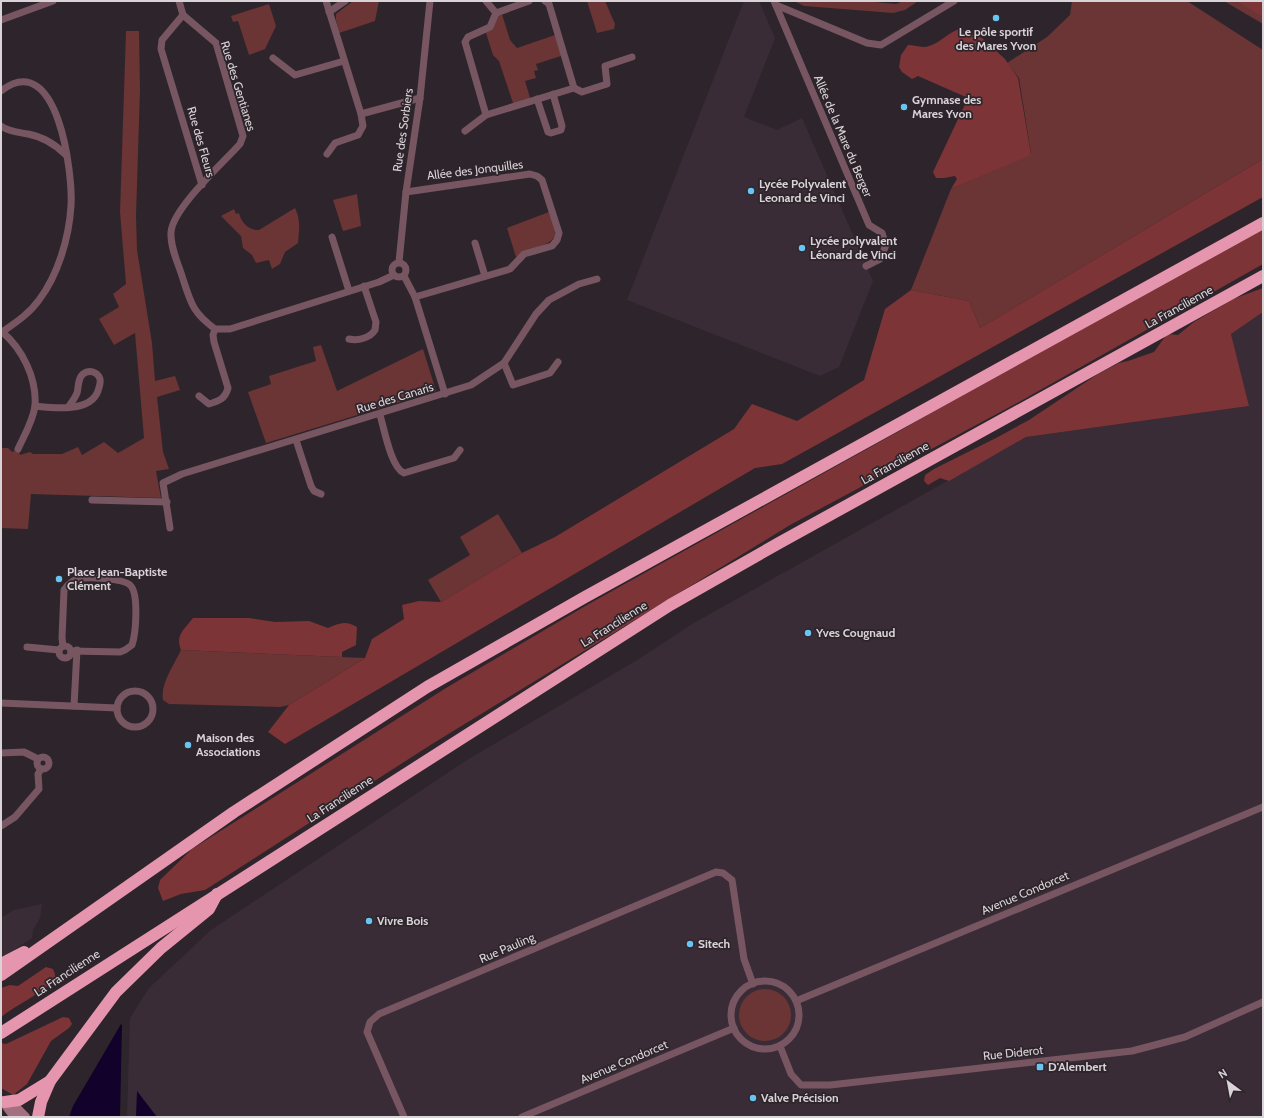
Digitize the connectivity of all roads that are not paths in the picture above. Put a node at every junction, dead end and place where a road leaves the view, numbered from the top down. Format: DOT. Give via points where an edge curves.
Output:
graph roads {
  1 [pos="53,1"];
  2 [pos="179,1"];
  3 [pos="326,1"];
  4 [pos="345,1"];
  5 [pos="430,1"];
  6 [pos="486,1"];
  7 [pos="529,1"];
  8 [pos="545,1"];
  9 [pos="954,1"];
  10 [pos="775,3"];
  11 [pos="329,12"];
  12 [pos="496,12"];
  13 [pos="183,15"];
  14 [pos="1,20"];
  15 [pos="632,57"];
  16 [pos="273,58"];
  17 [pos="344,61"];
  18 [pos="574,88"];
  19 [pos="1,91"];
  20 [pos="553,94"];
  21 [pos="420,98"];
  22 [pos="537,99"];
  23 [pos="361,114"];
  24 [pos="486,114"];
  25 [pos="1,126"];
  26 [pos="465,131"];
  27 [pos="327,154"];
  28 [pos="66,155"];
  29 [pos="202,185"];
  30 [pos="406,192"];
  31 [pos="1263,223"];
  32 [pos="332,237"];
  33 [pos="475,243"];
  34 [pos="399,262"];
  35 [pos="866,266"];
  36 [pos="394,275"];
  37 [pos="404,276"];
  38 [pos="485,276"];
  39 [pos="1263,276"];
  40 [pos="597,279"];
  41 [pos="364,286"];
  42 [pos="349,291"];
  43 [pos="415,297"];
  44 [pos="216,329"];
  45 [pos="2,332"];
  46 [pos="349,339"];
  47 [pos="504,362"];
  48 [pos="558,362"];
  49 [pos="445,394"];
  50 [pos="199,396"];
  51 [pos="35,406"];
  52 [pos="69,406"];
  53 [pos="380,414"];
  54 [pos="296,440"];
  55 [pos="18,450"];
  56 [pos="460,450"];
  57 [pos="321,494"];
  58 [pos="92,500"];
  59 [pos="167,502"];
  60 [pos="170,528"];
  61 [pos="27,647"];
  62 [pos="61,648"];
  63 [pos="74,651"];
  64 [pos="1,703"];
  65 [pos="74,706"];
  66 [pos="117,708"];
  67 [pos="1,753"];
  68 [pos="38,760"];
  69 [pos="41,770"];
  70 [pos="1263,807"];
  71 [pos="1,826"];
  72 [pos="218,893"];
  73 [pos="39,949"];
  74 [pos="1,964"];
  75 [pos="1,975"];
  76 [pos="753,984"];
  77 [pos="796,1001"];
  78 [pos="1263,1002"];
  79 [pos="734,1028"];
  80 [pos="1,1032"];
  81 [pos="780,1046"];
  82 [pos="50,1082"];
  83 [pos="3,1101"];
  84 [pos="15,1117"];
  85 [pos="25,1117"];
  86 [pos="38,1117"];
  87 [pos="404,1117"];
  88 [pos="522,1117"];
  1 -- 14 [label="street"];
  2 -- 13 [label="street"];
  3 -- 11 [label="street"];
  4 -- 11 [label="street"];
  5 -- 21 [label="street, Rue des Sorbiers"];
  6 -- 12 [label="street"];
  7 -- 12 [label="street"];
  8 -- 18 [label="street" via="549,4"];
  9 -- 10 [label="street" via="881,45 867,43"];
  10 -- 35 [label="street, Allée de la Mare du Berger" via="869,225 882,233 886,245 880,260"];
  11 -- 17 [label="street"];
  12 -- 24 [label="street" via="490,28 468,37 465,42"];
  13 -- 29 [label="street, Rue des Fleurs" via="162,40 161,49"];
  13 -- 29 [label="street, Rue des Gentianes" via="216,43 243,136 240,144"];
  15 -- 18 [label="street" via="605,66 607,84 582,92"];
  16 -- 17 [label="street" via="295,75"];
  17 -- 23 [label="street"];
  18 -- 20 [label="street"];
  19 -- 28 [label="street" via="16,83 27,82 36,86 53,105"];
  20 -- 22 [label="street"];
  20 -- 22 [label="street" via="561,130 548,132"];
  21 -- 23 [label="street"];
  21 -- 30 [label="street, Rue des Sorbiers"];
  22 -- 24 [label="street"];
  23 -- 27 [label="street" via="362,131 353,138 335,143"];
  24 -- 26 [label="street"];
  25 -- 28 [label="street" via="7,130 42,138"];
  28 -- 45 [label="street" via="71,184 71,207 68,230 56,270 31,310"];
  29 -- 44 [label="street, Rue des Fleurs" via="174,220 171,240 191,305 200,317"];
  30 -- 34 [label="street, Rue des Sorbiers"];
  30 -- 38 [label="street, Allée des Jonquilles" via="530,174 542,180 559,232 557,240 552,246 524,254 510,269"];
  31 -- 73 [label="highway" via="599,589 427,687 234,812"];
  32 -- 42 [label="street"];
  33 -- 38 [label="street"];
  34 -- 36 [label="street, Rue des Sorbiers" via="392,268"];
  34 -- 37 [label="street, Rue des Sorbiers" via="406,267"];
  36 -- 37 [label="street"];
  36 -- 41 [label="street"];
  37 -- 43 [label="street, Rue des Sorbiers"];
  38 -- 43 [label="street, Allée des Jonquilles"];
  39 -- 72 [label="highway, La Francilienne" via="670,605"];
  40 -- 47 [label="street, Rue des Canaris" via="568,289 542,307"];
  41 -- 42 [label="street"];
  41 -- 46 [label="street" via="376,322 375,330 369,336 355,341"];
  42 -- 44 [label="street" via="230,329"];
  43 -- 49 [label="street, Rue des Sorbiers"];
  44 -- 50 [label="street" via="213,335 214,342 228,388 227,394 220,401 209,404"];
  45 -- 51 [label="street" via="24,359 34,391"];
  47 -- 48 [label="street" via="513,385 550,374"];
  47 -- 49 [label="street, Rue des Canaris" via="471,386"];
  49 -- 53 [label="street, Rue des Canaris"];
  51 -- 52 [label="street"];
  51 -- 55 [label="street"];
  52 -- 52 [label="street" via="81,406 93,400 99,387 98,375 92,371 80,376 77,394"];
  53 -- 54 [label="street, Rue des Canaris"];
  53 -- 56 [label="street" via="395,464 404,473 454,458"];
  54 -- 57 [label="street" via="311,486 314,491"];
  54 -- 59 [label="street, Rue des Canaris" via="163,482"];
  58 -- 59 [label="street"];
  59 -- 60 [label="street"];
  61 -- 62 [label="street"];
  62 -- 63 [label="street" via="68,647"];
  62 -- 63 [label="street" via="60,656 66,658"];
  62 -- 63 [label="street" via="64,590 75,580 91,578 125,581 133,588 136,599 133,641 128,648 120,652"];
  63 -- 65 [label="street"];
  64 -- 65 [label="street"];
  65 -- 66 [label="street"];
  66 -- 66 [label="street" via="120,720 133,728 143,726 153,712 149,698 135,691 123,696"];
  67 -- 68 [label="street" via="24,752"];
  68 -- 69 [label="street" via="37,764"];
  68 -- 69 [label="street" via="42,757 49,760 48,768"];
  69 -- 71 [label="street" via="38,774 40,789 15,817"];
  70 -- 77 [label="street, Avenue Condorcet"];
  72 -- 80 [label="highway, La Francilienne"];
  72 -- 82 [label="highway" via="209,909 161,948 116,992"];
  73 -- 74 [label="highway" via="22,952"];
  73 -- 75 [label="highway"];
  76 -- 77 [label="street" via="773,982 786,989"];
  76 -- 79 [label="street" via="736,997 731,1018"];
  76 -- 87 [label="street, Rue Pauling" via="744,959 732,880 723,873 716,872 379,1014 370,1022 367,1032"];
  77 -- 81 [label="street" via="799,1016 795,1031 789,1040"];
  78 -- 81 [label="street, Rue Diderot" via="1185,1037 1132,1051 830,1085 801,1085 791,1074"];
  79 -- 81 [label="street" via="739,1038 758,1049"];
  79 -- 88 [label="street, Avenue Condorcet"];
  82 -- 83 [label="highway" via="20,1100"];
  82 -- 86 [label="highway" via="41,1102"];
  83 -- 84 [label="street"];
  83 -- 85 [label="street" via="15,1107"];
}
